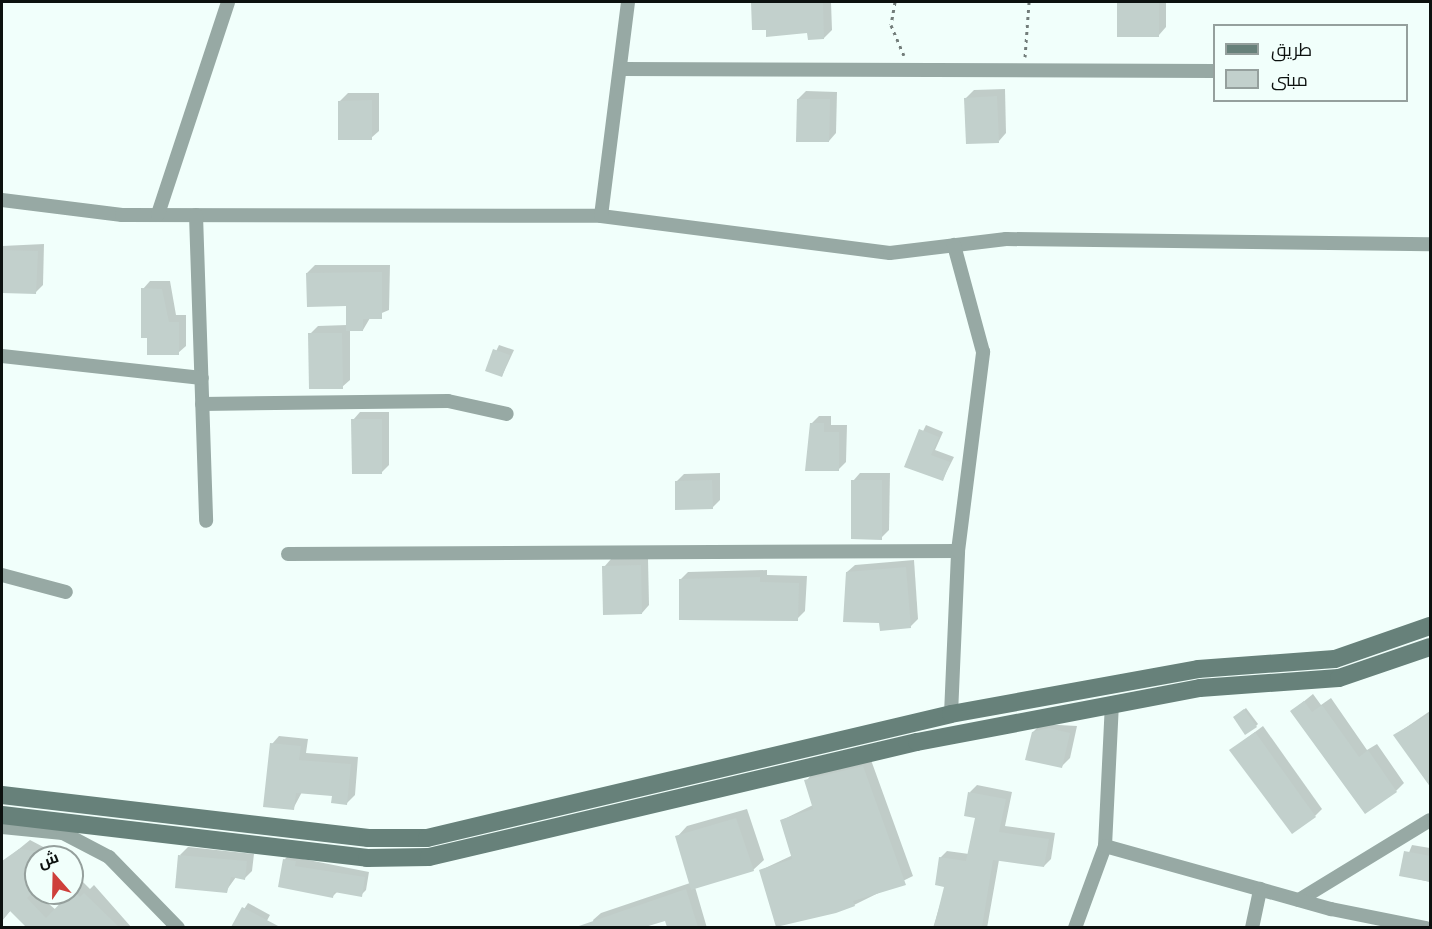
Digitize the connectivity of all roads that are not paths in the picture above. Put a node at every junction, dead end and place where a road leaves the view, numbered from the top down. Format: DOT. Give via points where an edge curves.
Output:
graph roads {
  1 [pos="228,2"];
  2 [pos="628,2"];
  3 [pos="623,69"];
  4 [pos="1213,71"];
  5 [pos="2,200"];
  6 [pos="158,214"];
  7 [pos="196,215"];
  8 [pos="601,216"];
  9 [pos="1431,244"];
  10 [pos="954,245"];
  11 [pos="2,356"];
  12 [pos="202,378"];
  13 [pos="202,404"];
  14 [pos="507,414"];
  15 [pos="206,521"];
  16 [pos="958,551"];
  17 [pos="288,554"];
  18 [pos="2,575"];
  19 [pos="66,592"];
  20 [pos="1431,626"];
  21 [pos="1431,647"];
  22 [pos="1112,705"];
  23 [pos="951,714"];
  24 [pos="2,795"];
  25 [pos="2,815"];
  26 [pos="1431,820"];
  27 [pos="2,827"];
  28 [pos="1105,846"];
  29 [pos="1260,889"];
  30 [pos="1299,900"];
  31 [pos="178,927"];
  32 [pos="1075,927"];
  33 [pos="1252,927"];
  34 [pos="1426,927"];
  1 -- 6 [label="street"];
  2 -- 3 [label="street"];
  3 -- 4 [label="street"];
  3 -- 8 [label="street"];
  5 -- 6 [label="street"];
  6 -- 7 [label="street"];
  7 -- 8 [label="street"];
  7 -- 12 [label="street"];
  8 -- 10 [label="street" via="890,253"];
  9 -- 10 [label="street" via="1006,239"];
  10 -- 16 [label="street" via="983,352"];
  11 -- 12 [label="street"];
  12 -- 13 [label="street"];
  13 -- 14 [label="street" via="447,401"];
  13 -- 15 [label="street"];
  16 -- 17 [label="street"];
  16 -- 23 [label="street"];
  18 -- 19 [label="street"];
  20 -- 23 [label="street" via="1335,659 1198,669"];
  21 -- 22 [label="street" via="1339,678 1200,688"];
  22 -- 25 [label="street" via="917,742 429,857 367,858"];
  22 -- 28 [label="street"];
  23 -- 24 [label="street" via="427,838 368,838"];
  26 -- 30 [label="street"];
  27 -- 31 [label="street" via="63,833 109,856"];
  28 -- 29 [label="street"];
  28 -- 32 [label="street"];
  29 -- 30 [label="street"];
  29 -- 33 [label="street"];
  30 -- 34 [label="street"];
}
